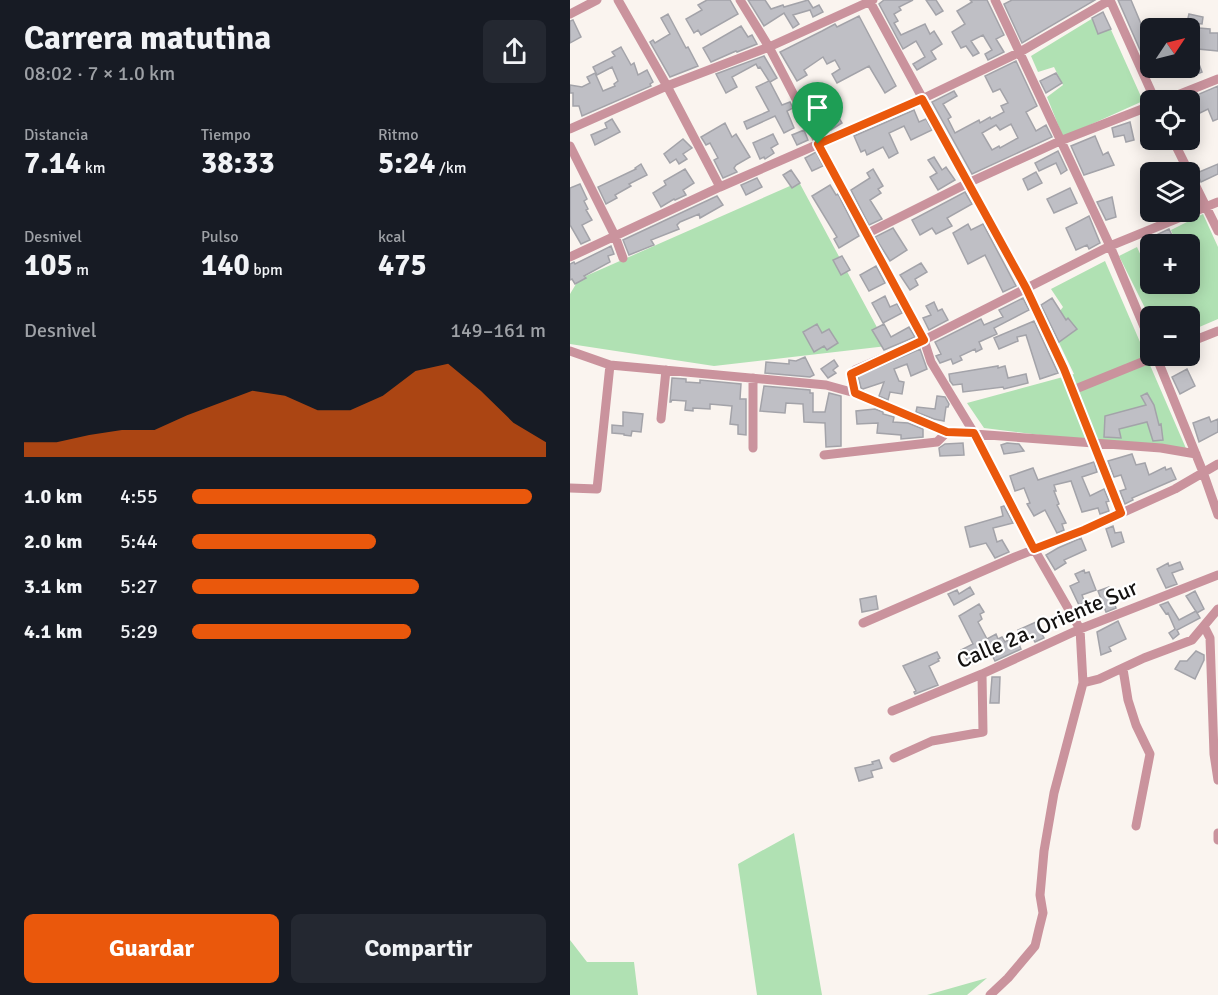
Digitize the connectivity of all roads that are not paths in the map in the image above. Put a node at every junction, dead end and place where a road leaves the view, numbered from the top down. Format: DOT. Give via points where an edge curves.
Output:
graph roads {
  1 [pos="597,0"];
  2 [pos="618,0"];
  3 [pos="740,0"];
  4 [pos="871,0"];
  5 [pos="995,0"];
  6 [pos="1110,0"];
  7 [pos="570,14"];
  8 [pos="769,47"];
  9 [pos="1020,52"];
  10 [pos="1218,79"];
  11 [pos="667,86"];
  12 [pos="1150,90"];
  13 [pos="1190,90"];
  14 [pos="922,99"];
  15 [pos="1140,110"];
  16 [pos="570,129"];
  17 [pos="1060,141"];
  18 [pos="818,144"];
  19 [pos="570,146"];
  20 [pos="1178,150"];
  21 [pos="968,183"];
  22 [pos="720,187"];
  23 [pos="1218,202"];
  24 [pos="1206,206"];
  25 [pos="1218,231"];
  26 [pos="866,234"];
  27 [pos="615,236"];
  28 [pos="1110,246"];
  29 [pos="570,257"];
  30 [pos="623,258"];
  31 [pos="1026,288"];
  32 [pos="1140,317"];
  33 [pos="1218,331"];
  34 [pos="1200,338"];
  35 [pos="924,340"];
  36 [pos="570,351"];
  37 [pos="1140,363"];
  38 [pos="610,365"];
  39 [pos="1160,366"];
  40 [pos="666,369"];
  41 [pos="753,378"];
  42 [pos="1073,390"];
  43 [pos="855,393"];
  44 [pos="661,419"];
  45 [pos="947,432"];
  46 [pos="974,433"];
  47 [pos="1094,443"];
  48 [pos="753,448"];
  49 [pos="1196,454"];
  50 [pos="824,455"];
  51 [pos="1218,464"];
  52 [pos="1203,472"];
  53 [pos="570,488"];
  54 [pos="1121,513"];
  55 [pos="1218,515"];
  56 [pos="1034,549"];
  57 [pos="1218,575"];
  58 [pos="1218,609"];
  59 [pos="863,623"];
  60 [pos="1204,626"];
  61 [pos="1080,628"];
  62 [pos="1123,669"];
  63 [pos="982,674"];
  64 [pos="1083,683"];
  65 [pos="892,711"];
  66 [pos="1216,720"];
  67 [pos="894,758"];
  68 [pos="1218,780"];
  69 [pos="1136,826"];
  70 [pos="1218,832"];
  71 [pos="1218,840"];
  72 [pos="990,995"];
  1 -- 7 [label="street"];
  2 -- 11 [label="street"];
  3 -- 8 [label="street"];
  4 -- 8 [label="street"];
  4 -- 14 [label="street"];
  5 -- 9 [label="street"];
  6 -- 9 [label="street"];
  6 -- 12 [label="street"];
  8 -- 11 [label="street"];
  8 -- 18 [label="street"];
  9 -- 14 [label="street"];
  9 -- 17 [label="street"];
  10 -- 13 [label="street"];
  11 -- 16 [label="street"];
  11 -- 22 [label="street"];
  14 -- 18 [label="street"];
  14 -- 21 [label="street"];
  15 -- 17 [label="street"];
  17 -- 21 [label="street"];
  17 -- 28 [label="street"];
  18 -- 22 [label="street"];
  18 -- 26 [label="street"];
  19 -- 27 [label="street"];
  20 -- 24 [label="street"];
  21 -- 26 [label="street"];
  21 -- 31 [label="street"];
  22 -- 27 [label="street"];
  23 -- 24 [label="street"];
  24 -- 25 [label="street"];
  24 -- 28 [label="street"];
  26 -- 35 [label="street"];
  27 -- 29 [label="street"];
  27 -- 30 [label="street"];
  28 -- 31 [label="street"];
  28 -- 32 [label="street"];
  31 -- 35 [label="street"];
  31 -- 42 [label="street"];
  33 -- 34 [label="street"];
  35 -- 43 [label="street" via="851,374"];
  35 -- 46 [label="street" via="931,362"];
  36 -- 38 [label="street"];
  37 -- 42 [label="street"];
  38 -- 40 [label="street"];
  38 -- 53 [label="street" via="597,489"];
  39 -- 49 [label="street"];
  40 -- 41 [label="street"];
  40 -- 44 [label="street"];
  41 -- 43 [label="street" via="826,385"];
  41 -- 48 [label="street"];
  42 -- 47 [label="street"];
  43 -- 45 [label="street"];
  45 -- 46 [label="street"];
  45 -- 50 [label="street" via="938,442"];
  46 -- 47 [label="street"];
  46 -- 56 [label="street"];
  47 -- 49 [label="street"];
  47 -- 54 [label="street"];
  49 -- 52 [label="street"];
  51 -- 52 [label="street"];
  52 -- 54 [label="street"];
  52 -- 55 [label="street"];
  54 -- 56 [label="street"];
  56 -- 59 [label="street"];
  56 -- 61 [label="street"];
  57 -- 61 [label="street, Calle 2a. Oriente Sur"];
  58 -- 60 [label="street"];
  60 -- 62 [label="street" via="1192,640"];
  60 -- 66 [label="street" via="1210,638"];
  61 -- 63 [label="street, Calle 2a. Oriente Sur"];
  61 -- 64 [label="street"];
  62 -- 64 [label="street"];
  62 -- 69 [label="street" via="1128,700 1150,754"];
  63 -- 65 [label="street, Calle 2a. Oriente Sur"];
  63 -- 67 [label="street" via="983,732 932,741"];
  64 -- 72 [label="street" via="1054,793 1044,851 1043,912 1035,946"];
  66 -- 68 [label="street" via="1214,754"];
  70 -- 71 [label="street"];
}
